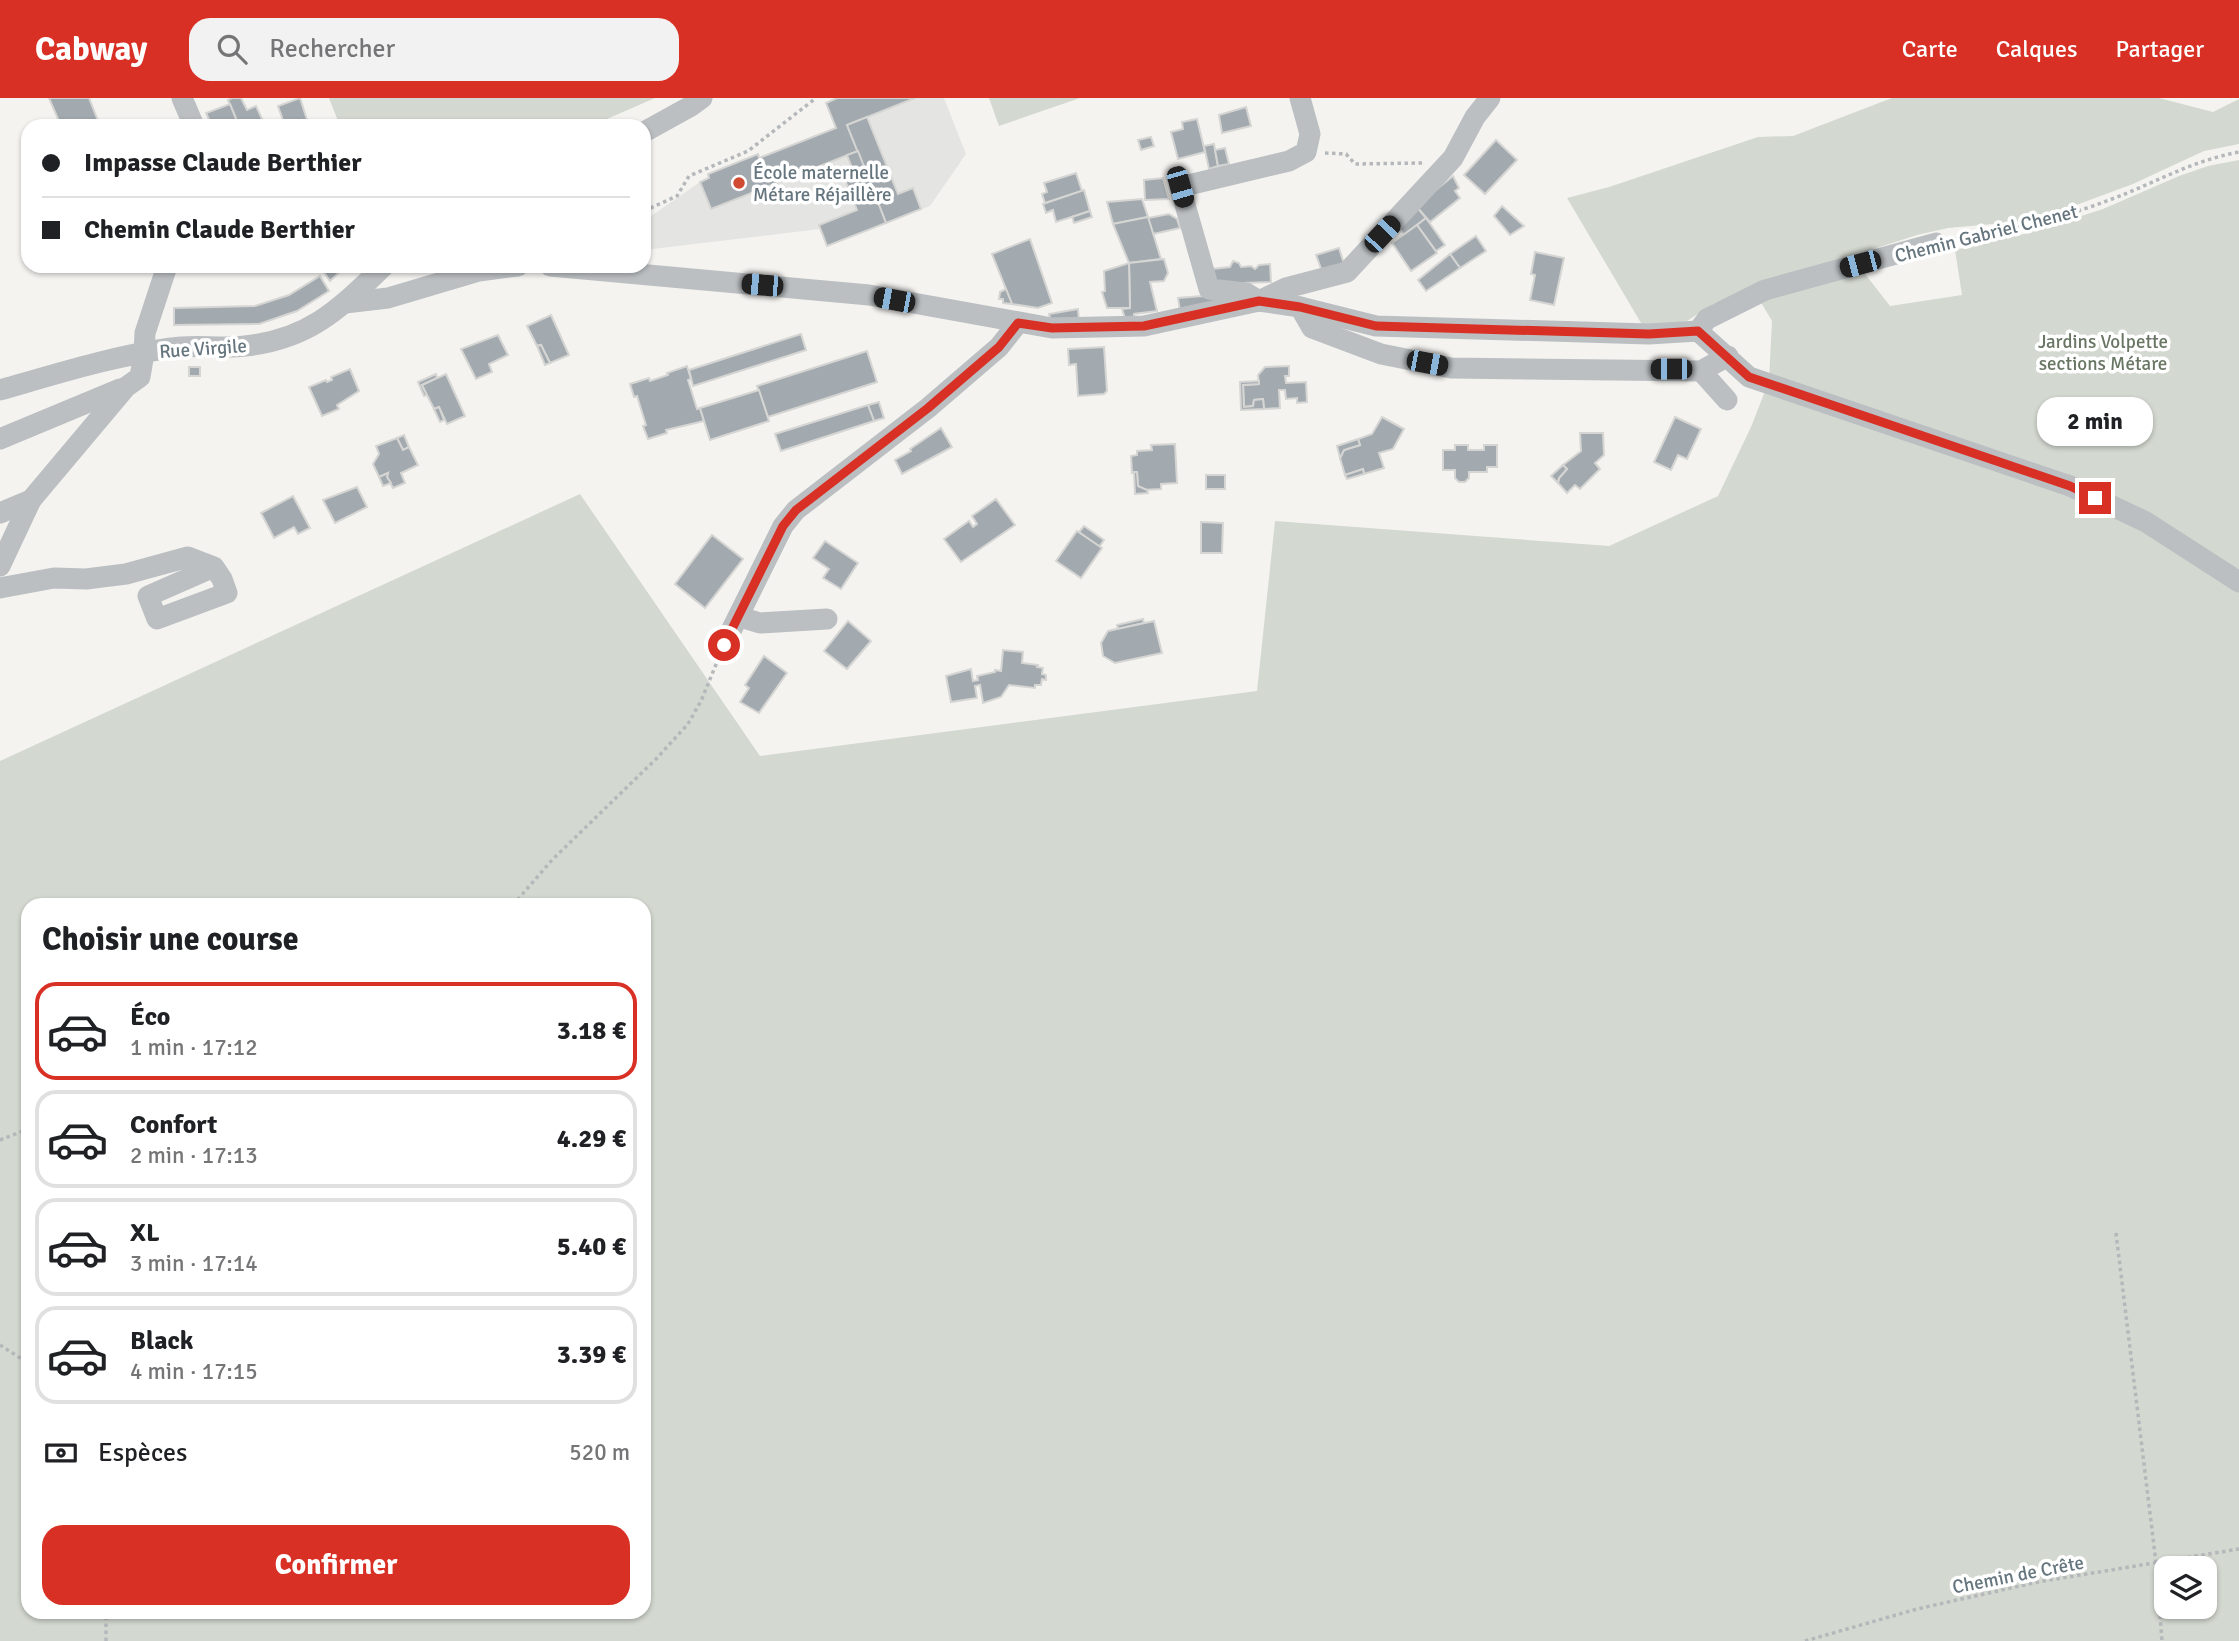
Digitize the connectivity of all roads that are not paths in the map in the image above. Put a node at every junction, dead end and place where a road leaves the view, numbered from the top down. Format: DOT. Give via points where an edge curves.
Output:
graph roads {
  1 [pos="182,98"];
  2 [pos="702,98"];
  3 [pos="1300,98"];
  4 [pos="1490,98"];
  5 [pos="191,119"];
  6 [pos="651,128"];
  7 [pos="1936,243"];
  8 [pos="165,273"];
  9 [pos="377,273"];
  10 [pos="472,273"];
  11 [pos="627,273"];
  12 [pos="1259,301"];
  13 [pos="345,303"];
  14 [pos="1300,307"];
  15 [pos="1018,323"];
  16 [pos="1698,331"];
  17 [pos="144,353"];
  18 [pos="1728,356"];
  19 [pos="1700,371"];
  20 [pos="126,387"];
  21 [pos="0,390"];
  22 [pos="1727,401"];
  23 [pos="0,439"];
  24 [pos="31,500"];
  25 [pos="0,513"];
  26 [pos="0,566"];
  27 [pos="214,567"];
  28 [pos="2239,582"];
  29 [pos="0,588"];
  30 [pos="740,617"];
  31 [pos="827,620"];
  32 [pos="724,645"];
  1 -- 5 [label="street"];
  2 -- 6 [label="street"];
  3 -- 12 [label="street" via="1310,134 1306,152 1289,161 1180,187 1209,289 1246,293"];
  4 -- 12 [label="street" via="1453,158 1347,272 1286,288"];
  7 -- 16 [label="street, Chemin Gabriel Chenet" via="1765,290 1707,319"];
  8 -- 17 [label="street" via="145,333"];
  9 -- 13 [label="street, Rue Virgile"];
  10 -- 13 [label="street" via="388,298"];
  11 -- 15 [label="street" via="869,295"];
  12 -- 14 [label="street"];
  12 -- 15 [label="street" via="1144,326 1052,328"];
  13 -- 17 [label="street, Rue Virgile" via="313,327 283,340"];
  14 -- 16 [label="street" via="1376,326 1649,334"];
  14 -- 19 [label="street" via="1312,328 1381,354 1451,368"];
  15 -- 30 [label="street" via="999,347 928,408 796,510 783,526"];
  16 -- 18 [label="street"];
  17 -- 20 [label="street" via="140,377"];
  17 -- 21 [label="street, Rue Virgile"];
  18 -- 19 [label="street"];
  18 -- 28 [label="street" via="1749,377 2070,486 2146,522"];
  19 -- 22 [label="street"];
  20 -- 23 [label="street"];
  20 -- 24 [label="street"];
  24 -- 25 [label="street"];
  24 -- 26 [label="street"];
  27 -- 29 [label="street" via="188,558 126,574 54,578"];
  30 -- 31 [label="street" via="760,623"];
  30 -- 32 [label="street"];
}
